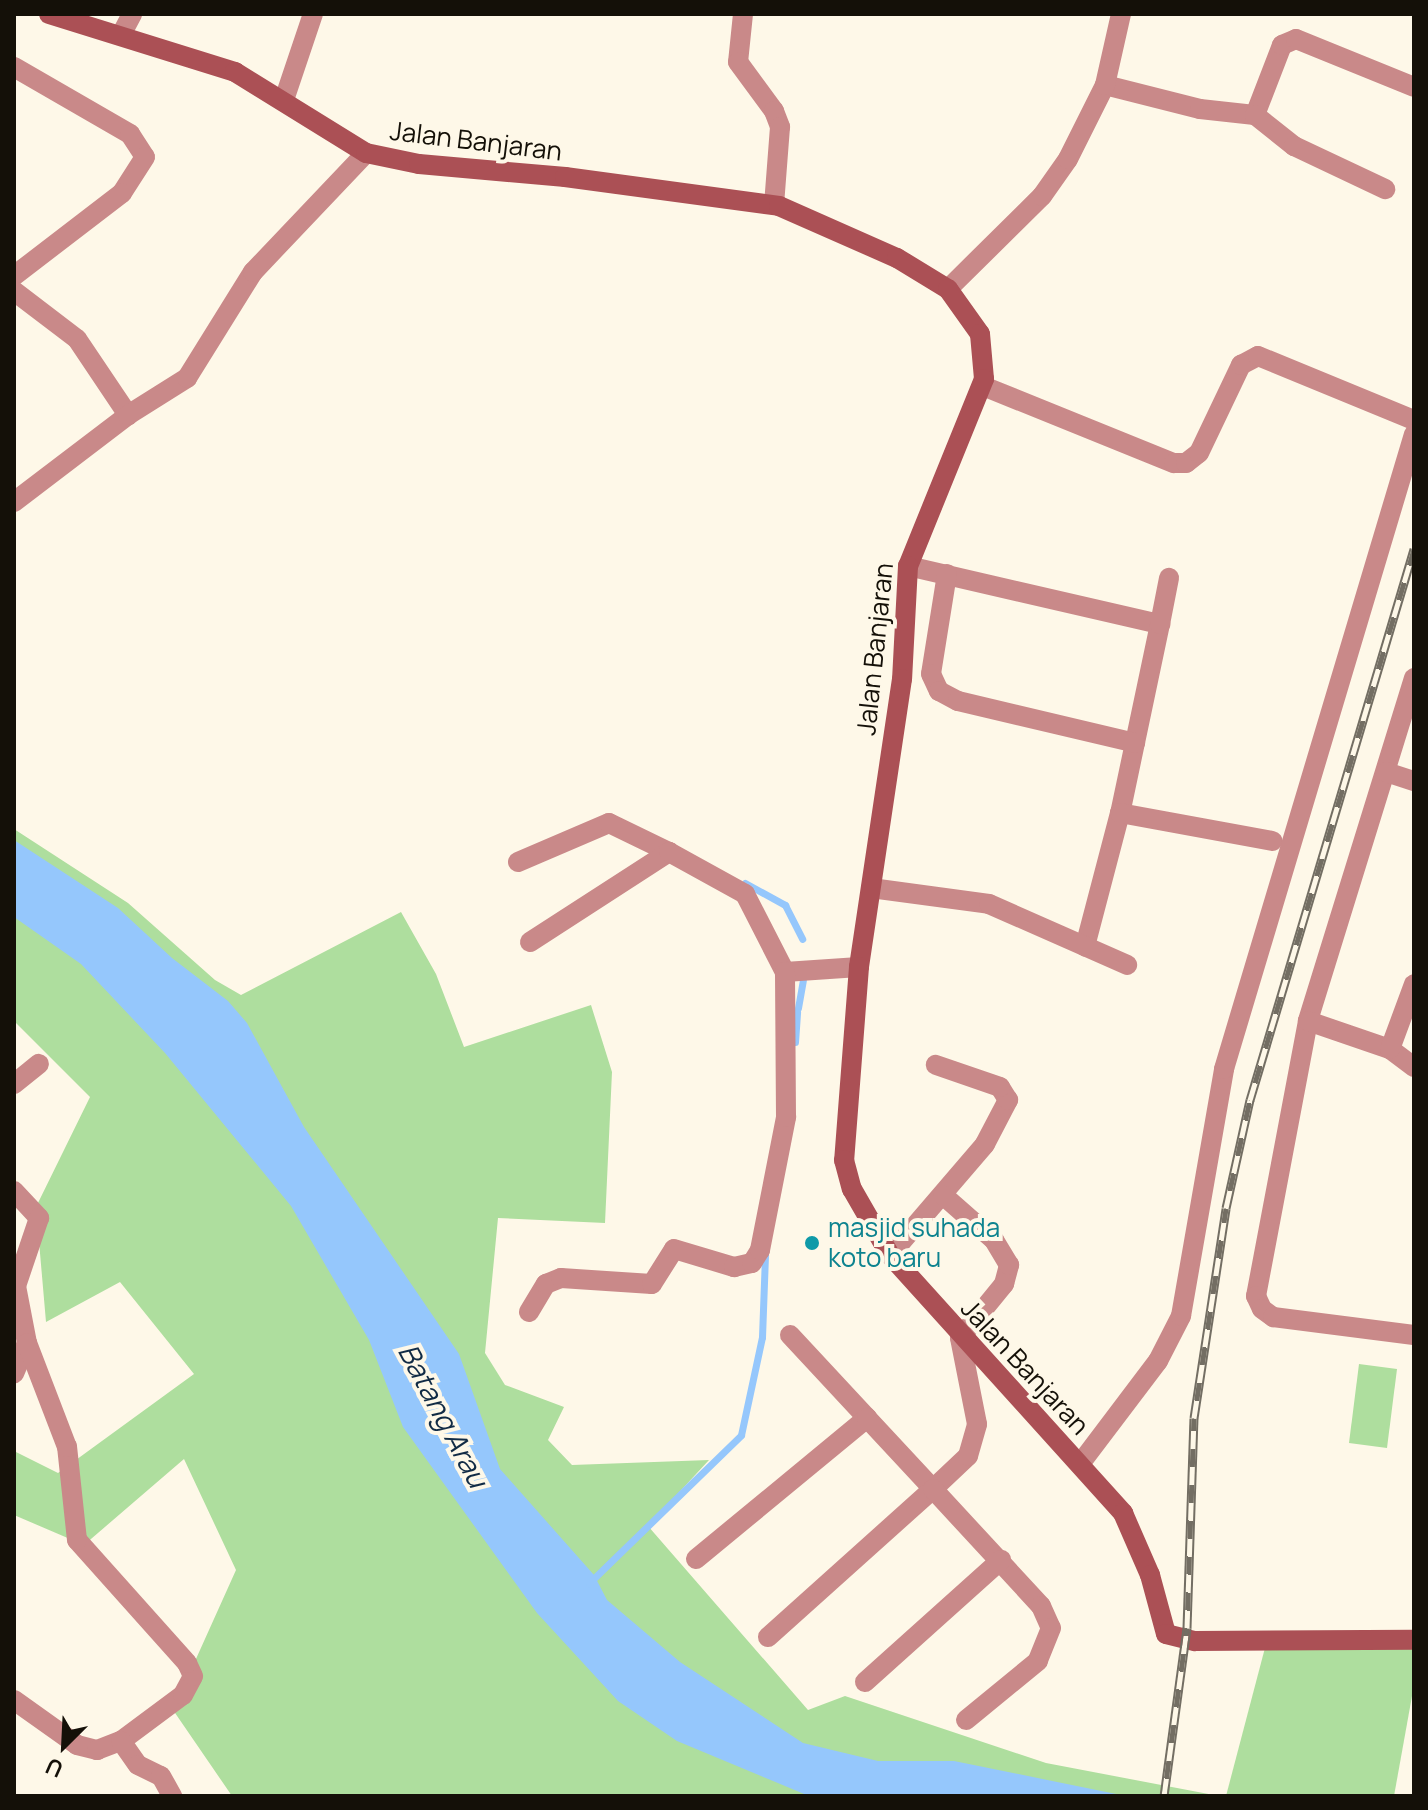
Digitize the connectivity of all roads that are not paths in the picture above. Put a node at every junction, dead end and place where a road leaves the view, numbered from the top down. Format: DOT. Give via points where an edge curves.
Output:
graph roads {
  1 [pos="132,14"];
  2 [pos="313,14"];
  3 [pos="743,14"];
  4 [pos="1121,14"];
  5 [pos="55,15"];
  6 [pos="121,35"];
  7 [pos="14,67"];
  8 [pos="1105,85"];
  9 [pos="1414,87"];
  10 [pos="284,100"];
  11 [pos="1255,115"];
  12 [pos="366,153"];
  13 [pos="1385,189"];
  14 [pos="774,205"];
  15 [pos="14,276"];
  16 [pos="948,289"];
  17 [pos="14,291"];
  18 [pos="983,386"];
  19 [pos="128,415"];
  20 [pos="1414,420"];
  21 [pos="1414,434"];
  22 [pos="14,502"];
  23 [pos="908,566"];
  24 [pos="947,574"];
  25 [pos="1169,578"];
  26 [pos="1160,624"];
  27 [pos="1414,678"];
  28 [pos="1135,743"];
  29 [pos="1386,772"];
  30 [pos="1414,781"];
  31 [pos="1120,813"];
  32 [pos="1272,841"];
  33 [pos="669,852"];
  34 [pos="518,862"];
  35 [pos="871,888"];
  36 [pos="530,942"];
  37 [pos="1085,946"];
  38 [pos="1127,965"];
  39 [pos="850,967"];
  40 [pos="792,971"];
  41 [pos="1414,984"];
  42 [pos="1308,1021"];
  43 [pos="1390,1049"];
  44 [pos="39,1064"];
  45 [pos="936,1065"];
  46 [pos="1414,1067"];
  47 [pos="14,1084"];
  48 [pos="14,1191"];
  49 [pos="944,1196"];
  50 [pos="890,1255"];
  51 [pos="529,1312"];
  52 [pos="790,1335"];
  53 [pos="1414,1335"];
  54 [pos="960,1338"];
  55 [pos="27,1343"];
  56 [pos="14,1373"];
  57 [pos="867,1418"];
  58 [pos="1080,1464"];
  59 [pos="933,1489"];
  60 [pos="696,1559"];
  61 [pos="1001,1560"];
  62 [pos="768,1637"];
  63 [pos="1414,1640"];
  64 [pos="865,1682"];
  65 [pos="14,1700"];
  66 [pos="966,1720"];
  67 [pos="121,1741"];
  68 [pos="172,1796"];
  1 -- 6 [label="street"];
  2 -- 10 [label="street"];
  3 -- 14 [label="street" via="738,62 780,127"];
  4 -- 8 [label="street"];
  5 -- 6 [label="street, Jalan Banjaran"];
  6 -- 10 [label="street, Jalan Banjaran" via="235,72"];
  7 -- 15 [label="street" via="123,129 145,157 122,193"];
  8 -- 11 [label="street" via="1200,109"];
  8 -- 16 [label="street" via="1085,130 1042,196"];
  9 -- 11 [label="street" via="1290,40 1282,45"];
  10 -- 12 [label="street, Jalan Banjaran"];
  11 -- 13 [label="street" via="1294,146"];
  12 -- 14 [label="street, Jalan Banjaran" via="419,164"];
  12 -- 19 [label="street" via="253,272 187,378"];
  14 -- 16 [label="street, Jalan Banjaran" via="897,258"];
  16 -- 18 [label="street, Jalan Banjaran" via="980,334"];
  17 -- 19 [label="street" via="77,339"];
  18 -- 20 [label="street" via="1174,463 1186,463 1199,453 1241,365 1251,357"];
  18 -- 23 [label="street, Jalan Banjaran"];
  19 -- 22 [label="street"];
  21 -- 58 [label="street" via="1227,1055 1181,1316 1158,1361"];
  23 -- 24 [label="street"];
  23 -- 35 [label="street, Jalan Banjaran" via="902,679"];
  24 -- 26 [label="street"];
  24 -- 28 [label="street" via="931,674 939,691 958,701"];
  25 -- 26 [label="street"];
  26 -- 28 [label="street"];
  27 -- 29 [label="street"];
  28 -- 31 [label="street"];
  29 -- 30 [label="street"];
  29 -- 42 [label="street"];
  31 -- 32 [label="street"];
  31 -- 37 [label="street"];
  33 -- 34 [label="street" via="623,827 602,823"];
  33 -- 36 [label="street"];
  33 -- 40 [label="street" via="745,894"];
  35 -- 37 [label="street" via="974,900"];
  35 -- 39 [label="street, Jalan Banjaran"];
  37 -- 38 [label="street"];
  39 -- 40 [label="street"];
  39 -- 50 [label="street, Jalan Banjaran" via="844,1160 861,1208"];
  40 -- 51 [label="street" via="786,1117 760,1250 752,1263 734,1267 674,1249 652,1284 561,1278 546,1284"];
  41 -- 43 [label="street"];
  42 -- 43 [label="street"];
  42 -- 53 [label="street" via="1257,1300 1265,1312 1280,1319"];
  43 -- 46 [label="street"];
  44 -- 47 [label="street"];
  45 -- 49 [label="street" via="1000,1087 1008,1100 985,1144"];
  48 -- 55 [label="street" via="39,1218 16,1286"];
  49 -- 50 [label="street"];
  49 -- 54 [label="street" via="994,1240 1009,1265 1004,1284"];
  50 -- 54 [label="street, Jalan Banjaran"];
  52 -- 57 [label="street"];
  54 -- 58 [label="street, Jalan Banjaran"];
  54 -- 59 [label="street" via="976,1435 962,1465"];
  55 -- 56 [label="street"];
  55 -- 67 [label="street" via="67,1447 77,1540 193,1676 183,1695"];
  57 -- 59 [label="street"];
  57 -- 60 [label="street"];
  58 -- 63 [label="street, Jalan Banjaran" via="1130,1524 1150,1575 1163,1631 1171,1638"];
  59 -- 61 [label="street"];
  59 -- 62 [label="street"];
  61 -- 64 [label="street"];
  61 -- 66 [label="street" via="1048,1616 1049,1642 1038,1661"];
  65 -- 67 [label="street" via="85,1749"];
  67 -- 68 [label="street" via="138,1765 161,1776"];
}
